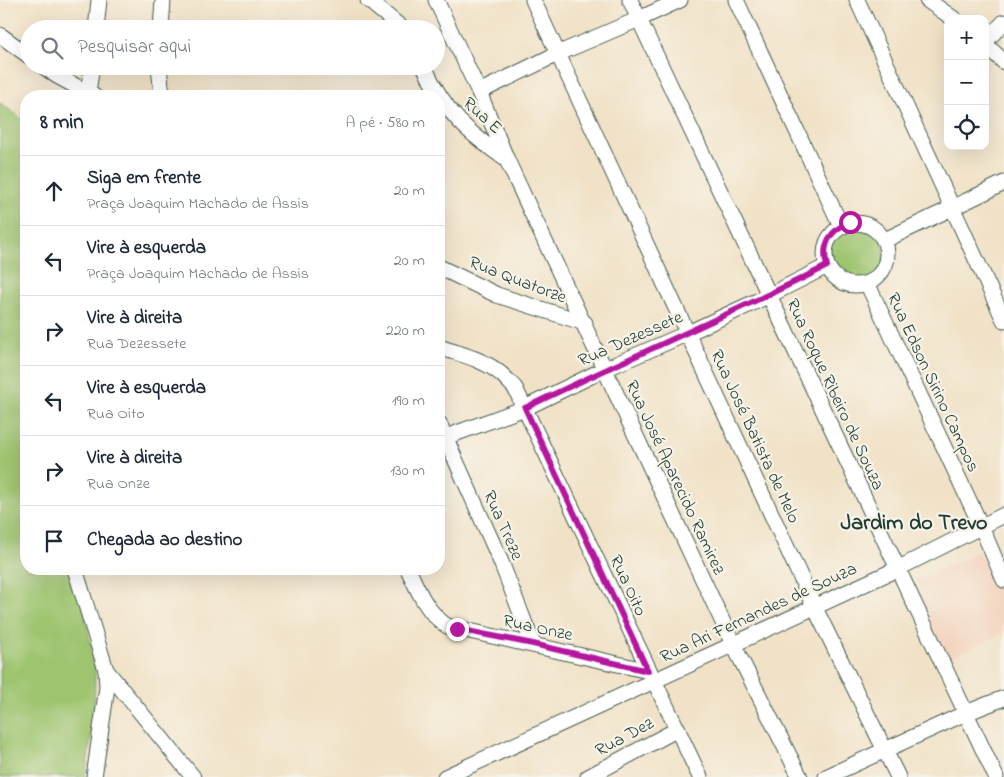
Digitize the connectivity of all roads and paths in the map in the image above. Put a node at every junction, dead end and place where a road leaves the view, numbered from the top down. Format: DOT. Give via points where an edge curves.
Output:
graph roads {
  1 [pos="99,0"];
  2 [pos="163,0"];
  3 [pos="368,0"];
  4 [pos="436,0"];
  5 [pos="532,0"];
  6 [pos="630,0"];
  7 [pos="680,0"];
  8 [pos="736,0"];
  9 [pos="857,0"];
  10 [pos="927,0"];
  11 [pos="949,10"];
  12 [pos="639,19"];
  13 [pos="97,20"];
  14 [pos="162,20"];
  15 [pos="392,20"];
  16 [pos="1004,22"];
  17 [pos="0,35"];
  18 [pos="989,39"];
  19 [pos="989,47"];
  20 [pos="20,49"];
  21 [pos="557,54"];
  22 [pos="1004,62"];
  23 [pos="56,75"];
  24 [pos="92,75"];
  25 [pos="160,75"];
  26 [pos="428,75"];
  27 [pos="83,90"];
  28 [pos="91,90"];
  29 [pos="161,90"];
  30 [pos="436,90"];
  31 [pos="479,92"];
  32 [pos="445,105"];
  33 [pos="507,160"];
  34 [pos="1004,183"];
  35 [pos="951,208"];
  36 [pos="841,226"];
  37 [pos="885,240"];
  38 [pos="827,266"];
  39 [pos="445,270"];
  40 [pos="867,283"];
  41 [pos="770,295"];
  42 [pos="1004,320"];
  43 [pos="585,323"];
  44 [pos="688,333"];
  45 [pos="445,349"];
  46 [pos="605,369"];
  47 [pos="525,408"];
  48 [pos="446,437"];
  49 [pos="1004,515"];
  50 [pos="981,526"];
  51 [pos="897,569"];
  52 [pos="77,575"];
  53 [pos="411,575"];
  54 [pos="1004,580"];
  55 [pos="814,606"];
  56 [pos="533,644"];
  57 [pos="734,644"];
  58 [pos="106,670"];
  59 [pos="651,676"];
  60 [pos="1004,698"];
  61 [pos="966,712"];
  62 [pos="678,729"];
  63 [pos="886,750"];
  64 [pos="462,773"];
  65 [pos="596,775"];
  66 [pos="94,777"];
  67 [pos="193,777"];
  68 [pos="445,777"];
  69 [pos="700,777"];
  70 [pos="800,777"];
  71 [pos="826,777"];
  72 [pos="898,777"];
  73 [pos="996,777"];
  1 -- 13 [label="street"];
  2 -- 14 [label="street"];
  3 -- 15 [label="street"];
  4 -- 31 [label="street, Rua José Aparecido Ramirez"];
  5 -- 21 [label="street, Rua José Batista de Melo"];
  6 -- 12 [label="street, Rua Roque Ribeiro de Souza"];
  7 -- 12 [label="street"];
  8 -- 36 [label="street"];
  9 -- 35 [label="street"];
  10 -- 11 [label="street"];
  12 -- 21 [label="street"];
  12 -- 41 [label="street, Rua Roque Ribeiro de Souza"];
  16 -- 18 [label="street"];
  17 -- 20 [label="street"];
  19 -- 22 [label="street"];
  21 -- 31 [label="street"];
  21 -- 44 [label="street, Rua José Batista de Melo"];
  23 -- 27 [label="street"];
  24 -- 28 [label="street"];
  25 -- 29 [label="street"];
  26 -- 30 [label="street, Rua E"];
  31 -- 33 [label="street, Rua José Aparecido Ramirez"];
  32 -- 33 [label="street, Rua E" via="477,139"];
  33 -- 43 [label="street, Rua José Aparecido Ramirez"];
  34 -- 35 [label="street"];
  35 -- 37 [label="street"];
  35 -- 42 [label="street"];
  36 -- 37 [label="street" via="850,222 866,224"];
  36 -- 38 [label="street" via="828,239 825,248"];
  37 -- 40 [label="street" via="887,261 876,278"];
  38 -- 40 [label="street" via="840,281 858,285"];
  38 -- 41 [label="street, Rua Dezessete"];
  39 -- 43 [label="street, Rua Quatorze" via="497,295"];
  40 -- 50 [label="street, Rua Edson Sirino Campos"];
  41 -- 44 [label="street, Rua Dezessete"];
  41 -- 51 [label="street, Rua Roque Ribeiro de Souza"];
  43 -- 46 [label="street, Rua José Aparecido Ramirez"];
  44 -- 46 [label="street, Rua Dezessete"];
  44 -- 55 [label="street, Rua José Batista de Melo"];
  45 -- 47 [label="street" via="475,359 501,373 515,388"];
  46 -- 47 [label="street, Rua Dezessete"];
  46 -- 57 [label="street, Rua José Aparecido Ramirez"];
  47 -- 48 [label="street, Rua Dezessete"];
  47 -- 59 [label="street, Rua Oito"];
  48 -- 56 [label="street, Rua Treze"];
  49 -- 50 [label="street, Rua Ari Fernandes de Souza"];
  50 -- 51 [label="street, Rua Ari Fernandes de Souza"];
  50 -- 54 [label="street, Rua Edson Sirino Campos"];
  51 -- 55 [label="street, Rua Ari Fernandes de Souza"];
  51 -- 61 [label="street, Rua Roque Ribeiro de Souza"];
  52 -- 58 [label="street"];
  53 -- 56 [label="street, Rua Onze" via="427,608 446,626"];
  55 -- 57 [label="street, Rua Ari Fernandes de Souza"];
  55 -- 63 [label="street, Rua José Batista de Melo"];
  56 -- 59 [label="street, Rua Onze"];
  57 -- 59 [label="street, Rua Ari Fernandes de Souza"];
  57 -- 70 [label="street, Rua José Aparecido Ramirez"];
  58 -- 66 [label="street" via="107,687"];
  58 -- 67 [label="street"];
  59 -- 62 [label="street, Rua Oito"];
  59 -- 64 [label="street, Rua Ari Fernandes de Souza"];
  60 -- 61 [label="street"];
  61 -- 63 [label="street"];
  61 -- 73 [label="street, Rua Roque Ribeiro de Souza"];
  62 -- 65 [label="street, Rua Dez"];
  62 -- 69 [label="street, Rua Oito"];
  63 -- 71 [label="street"];
  63 -- 72 [label="street, Rua José Batista de Melo"];
  64 -- 68 [label="street, Rua Ari Fernandes de Souza"];
}
